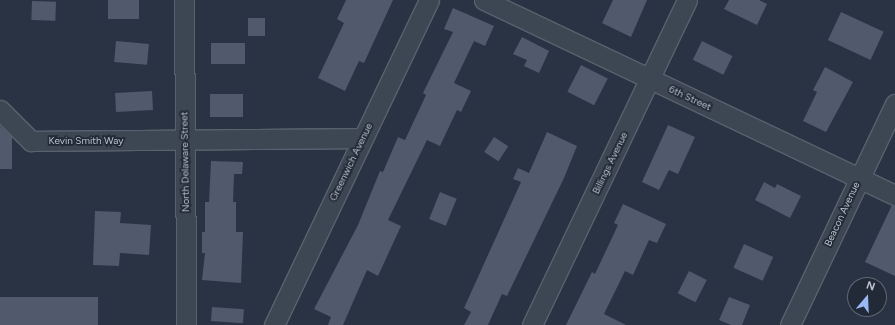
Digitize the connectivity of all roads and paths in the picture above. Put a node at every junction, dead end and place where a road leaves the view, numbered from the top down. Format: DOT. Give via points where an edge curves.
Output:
graph roads {
  1 [pos="184,0"];
  2 [pos="429,0"];
  3 [pos="484,0"];
  4 [pos="687,0"];
  5 [pos="650,79"];
  6 [pos="895,104"];
  7 [pos="0,110"];
  8 [pos="363,138"];
  9 [pos="185,140"];
  10 [pos="859,178"];
  11 [pos="895,195"];
  12 [pos="186,325"];
  13 [pos="274,325"];
  14 [pos="532,325"];
  15 [pos="790,325"];
  1 -- 9 [label="street, North Delaware Street"];
  2 -- 8 [label="street, Greenwich Avenue"];
  3 -- 5 [label="street, 6th Street"];
  4 -- 5 [label="street, Billings Avenue"];
  5 -- 10 [label="street, 6th Street"];
  5 -- 14 [label="street, Billings Avenue"];
  6 -- 10 [label="street, Beacon Avenue"];
  7 -- 9 [label="street, Kevin Smith Way" via="31,141"];
  8 -- 9 [label="street, Kevin Smith Way"];
  8 -- 13 [label="street, Greenwich Avenue"];
  9 -- 12 [label="street, North Delaware Street"];
  10 -- 11 [label="street, 6th Street"];
  10 -- 15 [label="street, Beacon Avenue"];
}
